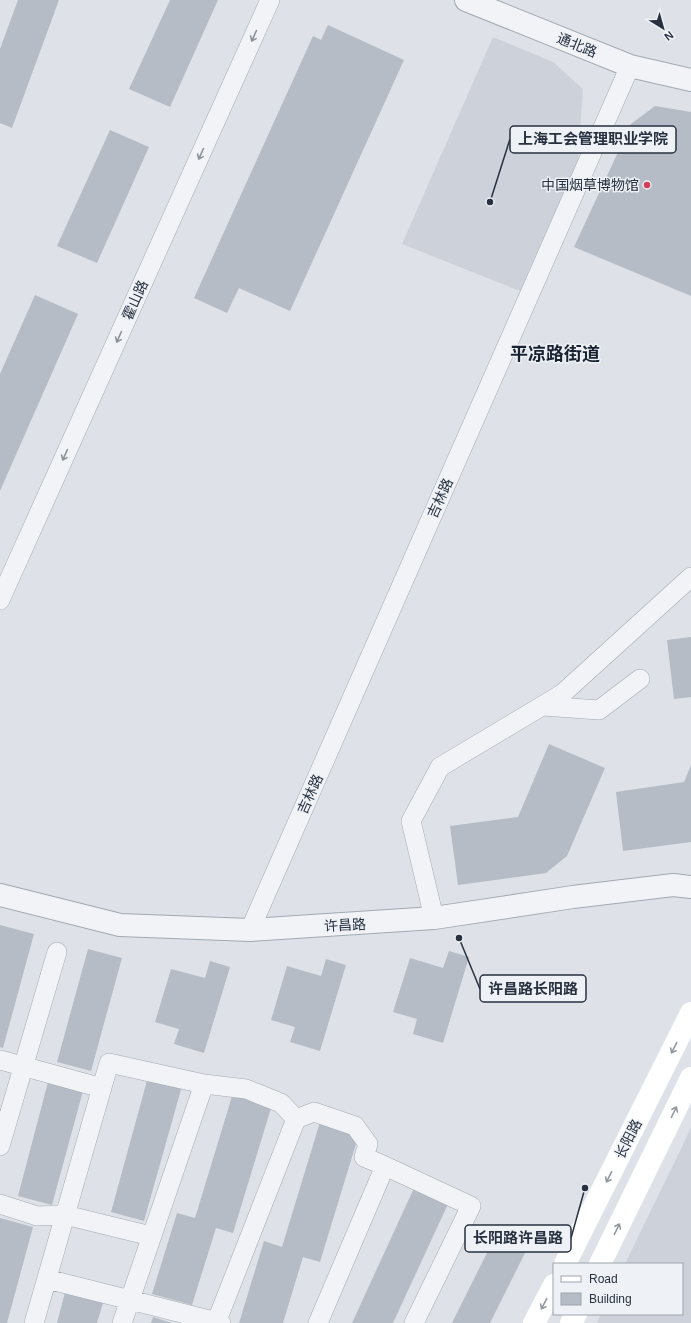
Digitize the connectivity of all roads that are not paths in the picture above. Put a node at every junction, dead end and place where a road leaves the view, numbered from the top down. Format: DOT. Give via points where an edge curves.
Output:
graph roads {
  1 [pos="270,0"];
  2 [pos="466,0"];
  3 [pos="630,66"];
  4 [pos="691,80"];
  5 [pos="691,577"];
  6 [pos="0,600"];
  7 [pos="640,679"];
  8 [pos="543,706"];
  9 [pos="691,887"];
  10 [pos="0,895"];
  11 [pos="434,918"];
  12 [pos="250,930"];
  13 [pos="57,952"];
  14 [pos="691,1013"];
  15 [pos="0,1060"];
  16 [pos="24,1066"];
  17 [pos="691,1078"];
  18 [pos="204,1084"];
  19 [pos="102,1088"];
  20 [pos="296,1119"];
  21 [pos="0,1146"];
  22 [pos="385,1166"];
  23 [pos="0,1204"];
  24 [pos="65,1215"];
  25 [pos="151,1236"];
  26 [pos="566,1263"];
  27 [pos="600,1263"];
  28 [pos="47,1279"];
  29 [pos="553,1287"];
  30 [pos="129,1300"];
  31 [pos="34,1323"];
  32 [pos="122,1323"];
  33 [pos="218,1323"];
  34 [pos="318,1323"];
  35 [pos="414,1323"];
  36 [pos="534,1323"];
  1 -- 6 [label="street, 霍山路, one-way"];
  2 -- 3 [label="street, 通北路"];
  3 -- 4 [label="street, 通北路"];
  3 -- 12 [label="street, 吉林路"];
  5 -- 8 [label="street" via="562,694"];
  7 -- 8 [label="street" via="599,710"];
  8 -- 11 [label="street" via="440,767 411,822"];
  9 -- 11 [label="street, 许昌路" via="673,885 573,897"];
  10 -- 12 [label="street, 许昌路" via="120,925"];
  11 -- 12 [label="street, 许昌路"];
  13 -- 16 [label="street"];
  14 -- 26 [label="main road, 长阳路, one-way"];
  15 -- 16 [label="street"];
  16 -- 19 [label="street"];
  16 -- 21 [label="street"];
  27 -- 17 [label="main road, one-way"];
  18 -- 19 [label="street" via="109,1062"];
  18 -- 20 [label="street" via="246,1089 281,1103"];
  18 -- 25 [label="street"];
  19 -- 24 [label="street"];
  20 -- 22 [label="street" via="314,1112 355,1126 368,1144 364,1157"];
  20 -- 33 [label="street"];
  22 -- 34 [label="street"];
  22 -- 35 [label="street" via="472,1206"];
  23 -- 24 [label="street" via="37,1216"];
  24 -- 25 [label="street"];
  24 -- 28 [label="street"];
  25 -- 30 [label="street"];
  28 -- 30 [label="street"];
  28 -- 31 [label="street"];
  29 -- 36 [label="main road, one-way"];
  30 -- 32 [label="street"];
  30 -- 33 [label="street"];
}
